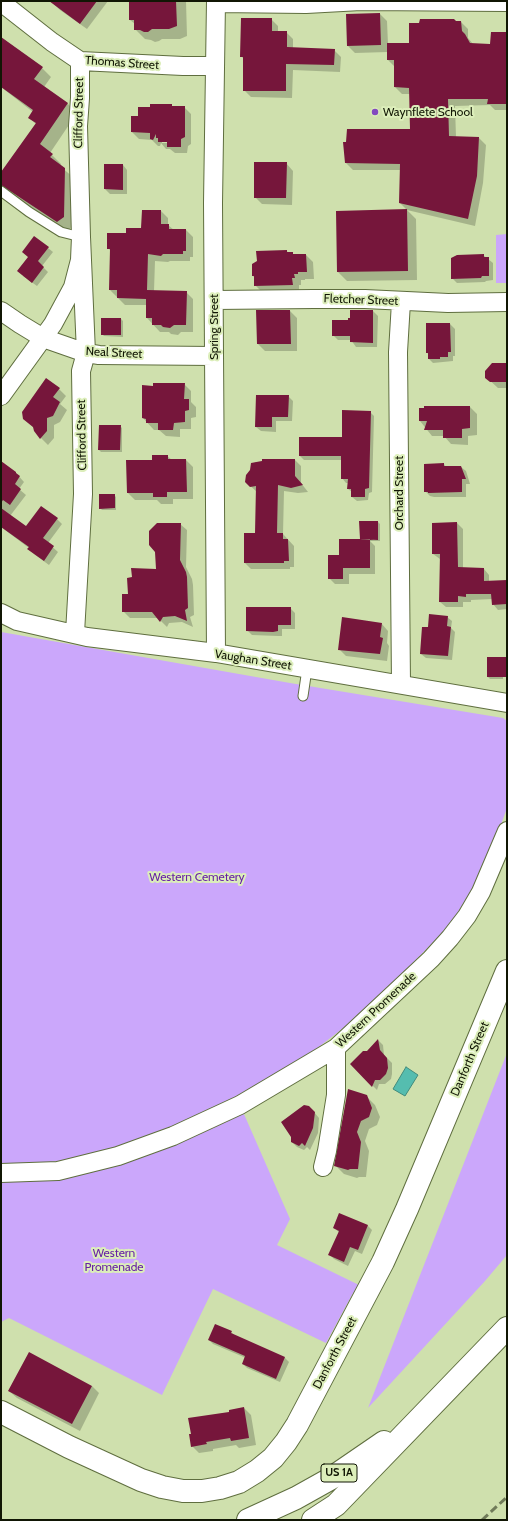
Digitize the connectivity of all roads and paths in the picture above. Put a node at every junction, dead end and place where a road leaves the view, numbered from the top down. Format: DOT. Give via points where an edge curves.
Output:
graph roads {
  1 [pos="361,1"];
  2 [pos="1,2"];
  3 [pos="216,2"];
  4 [pos="507,2"];
  5 [pos="80,61"];
  6 [pos="215,66"];
  7 [pos="1,191"];
  8 [pos="81,237"];
  9 [pos="214,300"];
  10 [pos="401,302"];
  11 [pos="507,302"];
  12 [pos="1,311"];
  13 [pos="43,338"];
  14 [pos="86,353"];
  15 [pos="214,356"];
  16 [pos="1,396"];
  17 [pos="1,613"];
  18 [pos="75,633"];
  19 [pos="216,653"];
  20 [pos="308,669"];
  21 [pos="400,684"];
  22 [pos="303,696"];
  23 [pos="507,703"];
  24 [pos="507,831"];
  25 [pos="507,971"];
  26 [pos="336,1048"];
  27 [pos="323,1167"];
  28 [pos="1,1173"];
  29 [pos="507,1328"];
  30 [pos="1,1412"];
  31 [pos="424,1415"];
  32 [pos="330,1512"];
  33 [pos="248,1520"];
  34 [pos="313,1520"];
  1 -- 3 [label="street" via="306,4"];
  1 -- 4 [label="street"];
  2 -- 5 [label="street, Thomas Street"];
  3 -- 6 [label="street, Spring Street"];
  5 -- 6 [label="street, Thomas Street"];
  5 -- 8 [label="street, Clifford Street" via="78,126"];
  6 -- 9 [label="street, Spring Street"];
  7 -- 8 [label="lane" via="61,232"];
  8 -- 13 [label="street, Clifford Street" via="80,260 73,287"];
  8 -- 14 [label="street, Clifford Street"];
  9 -- 10 [label="street, Fletcher Street" via="365,299"];
  9 -- 15 [label="street, Spring Street"];
  10 -- 11 [label="street, Fletcher Street"];
  10 -- 21 [label="street, Orchard Street" via="398,352"];
  12 -- 13 [label="street, Neal Street"];
  13 -- 14 [label="street, Neal Street"];
  13 -- 16 [label="street, Clifford Street"];
  14 -- 15 [label="street, Neal Street"];
  14 -- 18 [label="street, Clifford Street" via="81,371 82,494"];
  15 -- 19 [label="street, Spring Street"];
  17 -- 18 [label="street, Vaughan Street" via="17,621"];
  18 -- 19 [label="street, Vaughan Street" via="87,637"];
  19 -- 20 [label="street, Vaughan Street"];
  20 -- 21 [label="street, Vaughan Street"];
  20 -- 22 [label="lane"];
  21 -- 23 [label="street, Vaughan Street"];
  24 -- 26 [label="street, Western Promenade" via="481,892 450,938"];
  25 -- 30 [label="street, Danforth Street" via="383,1262 297,1425 273,1458 239,1482 202,1491 176,1490 141,1480"];
  26 -- 27 [label="street" via="336,1095"];
  26 -- 28 [label="street, Western Promenade" via="240,1105 173,1136 118,1156 58,1171"];
  29 -- 31 [label="street, US 1A"];
  31 -- 32 [label="street, US 1A"];
  31 -- 33 [label="street, US 1A" via="330,1479"];
  32 -- 34 [label="street, US 1A"];
}
